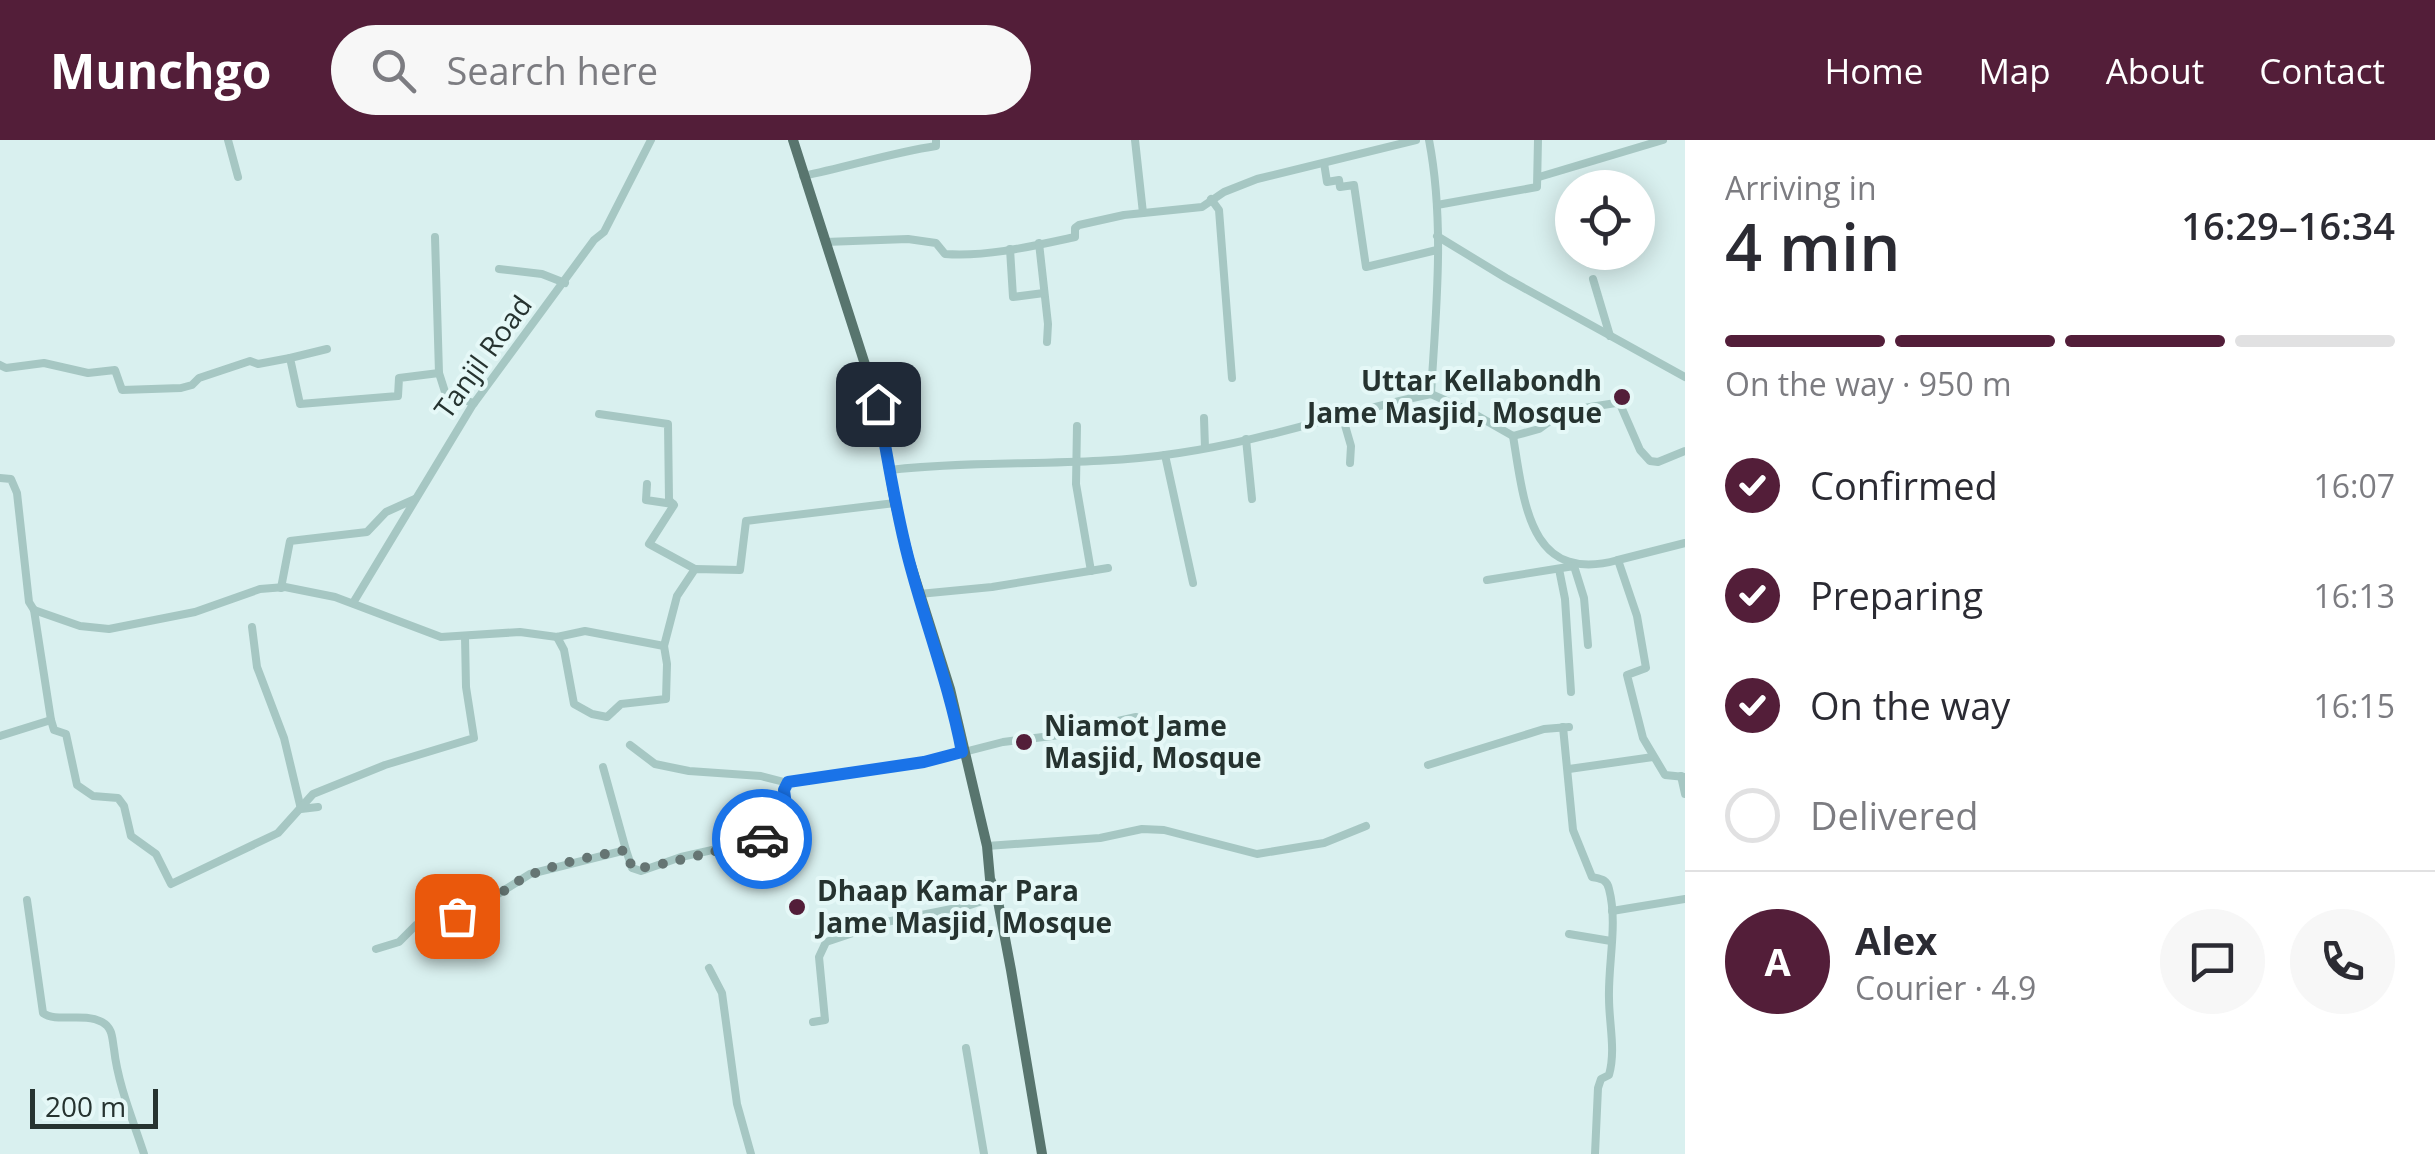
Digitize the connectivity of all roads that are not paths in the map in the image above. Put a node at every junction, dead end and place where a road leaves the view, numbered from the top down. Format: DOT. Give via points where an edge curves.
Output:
graph roads {
  1 [pos="228,140"];
  2 [pos="651,140"];
  3 [pos="793,140"];
  4 [pos="936,140"];
  5 [pos="1134,140"];
  6 [pos="1416,140"];
  7 [pos="1429,140"];
  8 [pos="1538,140"];
  9 [pos="1663,140"];
  10 [pos="1324,163"];
  11 [pos="803,176"];
  12 [pos="238,177"];
  13 [pos="1539,177"];
  14 [pos="1211,199"];
  15 [pos="1437,205"];
  16 [pos="1142,213"];
  17 [pos="1438,236"];
  18 [pos="435,237"];
  19 [pos="824,242"];
  20 [pos="1040,243"];
  21 [pos="1010,249"];
  22 [pos="1437,250"];
  23 [pos="499,269"];
  24 [pos="1593,279"];
  25 [pos="565,282"];
  26 [pos="1044,293"];
  27 [pos="1610,336"];
  28 [pos="1046,342"];
  29 [pos="327,348"];
  30 [pos="290,358"];
  31 [pos="0,366"];
  32 [pos="438,373"];
  33 [pos="1685,377"];
  34 [pos="1232,378"];
  35 [pos="1431,394"];
  36 [pos="474,403"];
  37 [pos="598,414"];
  38 [pos="1342,415"];
  39 [pos="1204,418"];
  40 [pos="1077,426"];
  41 [pos="1513,436"];
  42 [pos="1246,439"];
  43 [pos="1205,448"];
  44 [pos="1685,452"];
  45 [pos="1165,455"];
  46 [pos="1076,461"];
  47 [pos="1350,463"];
  48 [pos="890,470"];
  49 [pos="0,478"];
  50 [pos="647,484"];
  51 [pos="416,498"];
  52 [pos="1252,500"];
  53 [pos="895,503"];
  54 [pos="673,504"];
  55 [pos="1685,543"];
  56 [pos="1618,560"];
  57 [pos="1108,568"];
  58 [pos="695,569"];
  59 [pos="1559,569"];
  60 [pos="1091,571"];
  61 [pos="1487,580"];
  62 [pos="1192,583"];
  63 [pos="281,588"];
  64 [pos="919,594"];
  65 [pos="352,603"];
  66 [pos="34,610"];
  67 [pos="252,628"];
  68 [pos="465,637"];
  69 [pos="558,637"];
  70 [pos="664,646"];
  71 [pos="1588,646"];
  72 [pos="1571,692"];
  73 [pos="1136,717"];
  74 [pos="51,720"];
  75 [pos="1118,721"];
  76 [pos="1108,729"];
  77 [pos="0,736"];
  78 [pos="630,746"];
  79 [pos="962,752"];
  80 [pos="1653,758"];
  81 [pos="1428,765"];
  82 [pos="603,767"];
  83 [pos="1569,769"];
  84 [pos="1683,776"];
  85 [pos="788,782"];
  86 [pos="1685,794"];
  87 [pos="318,807"];
  88 [pos="300,808"];
  89 [pos="1366,826"];
  90 [pos="987,846"];
  91 [pos="626,850"];
  92 [pos="997,896"];
  93 [pos="1685,899"];
  94 [pos="27,900"];
  95 [pos="1612,911"];
  96 [pos="1569,934"];
  97 [pos="1610,940"];
  98 [pos="376,948"];
  99 [pos="708,968"];
  100 [pos="812,1022"];
  101 [pos="966,1048"];
  102 [pos="144,1154"];
  103 [pos="751,1154"];
  104 [pos="984,1154"];
  105 [pos="1042,1154"];
  106 [pos="1595,1154"];
  1 -- 12 [label="street"];
  2 -- 25 [label="street, Tanjil Road" via="604,232"];
  3 -- 11 [label="main road"];
  4 -- 11 [label="street" via="936,146"];
  5 -- 16 [label="street"];
  6 -- 10 [label="street"];
  7 -- 15 [label="street"];
  8 -- 13 [label="street"];
  9 -- 13 [label="street"];
  10 -- 14 [label="street" via="1238,184"];
  10 -- 22 [label="street" via="1328,182 1354,185 1366,268"];
  11 -- 19 [label="main road"];
  13 -- 15 [label="street" via="1536,187"];
  14 -- 16 [label="street" via="1202,206"];
  14 -- 34 [label="street" via="1219,210"];
  15 -- 17 [label="street"];
  16 -- 20 [label="street" via="1078,225 1075,237"];
  17 -- 22 [label="street"];
  17 -- 27 [label="street"];
  18 -- 32 [label="street"];
  19 -- 21 [label="street" via="908,239 969,256"];
  19 -- 48 [label="main road" via="878,404"];
  20 -- 21 [label="street"];
  20 -- 26 [label="street"];
  21 -- 26 [label="street" via="1013,297"];
  22 -- 35 [label="street"];
  23 -- 25 [label="street"];
  24 -- 27 [label="street"];
  25 -- 36 [label="street, Tanjil Road"];
  26 -- 28 [label="street"];
  27 -- 33 [label="street"];
  29 -- 30 [label="street"];
  30 -- 31 [label="street" via="250,361 162,390 122,390 115,370"];
  30 -- 32 [label="street" via="300,404 398,396 399,378"];
  32 -- 36 [label="street" via="446,396"];
  35 -- 38 [label="street"];
  35 -- 41 [label="street"];
  36 -- 51 [label="street, Tanjil Road"];
  37 -- 54 [label="street" via="668,424"];
  38 -- 42 [label="street"];
  38 -- 47 [label="street"];
  39 -- 43 [label="street"];
  40 -- 46 [label="street"];
  41 -- 44 [label="street" via="1539,429 1564,411 1616,403 1650,461"];
  41 -- 56 [label="street" via="1538,540 1574,566"];
  42 -- 43 [label="street"];
  42 -- 52 [label="street"];
  43 -- 45 [label="street"];
  45 -- 46 [label="street"];
  45 -- 62 [label="street"];
  46 -- 48 [label="street"];
  46 -- 60 [label="street"];
  48 -- 53 [label="main road"];
  49 -- 66 [label="street" via="10,478 17,493"];
  50 -- 54 [label="street" via="646,500"];
  51 -- 63 [label="street" via="386,512 367,532 290,541"];
  51 -- 65 [label="street, Tanjil Road"];
  53 -- 58 [label="street" via="750,520 740,570"];
  53 -- 64 [label="main road"];
  54 -- 58 [label="street" via="649,544"];
  55 -- 56 [label="street"];
  56 -- 80 [label="street" via="1646,668 1627,675"];
  57 -- 60 [label="street"];
  58 -- 70 [label="street" via="677,596"];
  59 -- 61 [label="street"];
  59 -- 71 [label="street" via="1574,566"];
  59 -- 72 [label="street"];
  60 -- 64 [label="street"];
  63 -- 65 [label="street"];
  63 -- 66 [label="street" via="109,629"];
  64 -- 79 [label="main road"];
  65 -- 68 [label="street" via="441,637"];
  66 -- 74 [label="street"];
  67 -- 88 [label="street" via="257,668 284,738"];
  68 -- 69 [label="street"];
  68 -- 88 [label="street" via="474,738 313,794"];
  69 -- 70 [label="street" via="585,631"];
  69 -- 70 [label="street" via="574,704 607,717 621,704 666,699"];
  73 -- 75 [label="street"];
  74 -- 77 [label="street"];
  74 -- 88 [label="street" via="54,730 66,734 77,785 92,796 118,798 131,836 156,854 172,884 278,833"];
  76 -- 79 [label="street"];
  78 -- 85 [label="street" via="655,764"];
  79 -- 85 [label="street"];
  79 -- 90 [label="main road"];
  80 -- 83 [label="street"];
  80 -- 84 [label="street" via="1665,775"];
  81 -- 83 [label="street" via="1566,727"];
  82 -- 91 [label="street"];
  83 -- 95 [label="street" via="1573,830 1592,877 1609,885"];
  84 -- 86 [label="street"];
  85 -- 91 [label="street" via="783,834 641,870 632,868"];
  87 -- 88 [label="street"];
  89 -- 90 [label="street" via="1324,843 1257,854 1164,830"];
  90 -- 92 [label="main road"];
  91 -- 98 [label="street" via="530,874 461,917 448,908 399,942"];
  92 -- 100 [label="street" via="826,942 819,957 825,1020"];
  92 -- 105 [label="main road"];
  93 -- 95 [label="street"];
  94 -- 102 [label="street" via="43,1012 86,1017 111,1030 116,1069"];
  95 -- 97 [label="street"];
  96 -- 97 [label="street"];
  97 -- 106 [label="street" via="1613,1062 1598,1088"];
  99 -- 103 [label="street" via="722,993"];
  101 -- 104 [label="street"];
}
